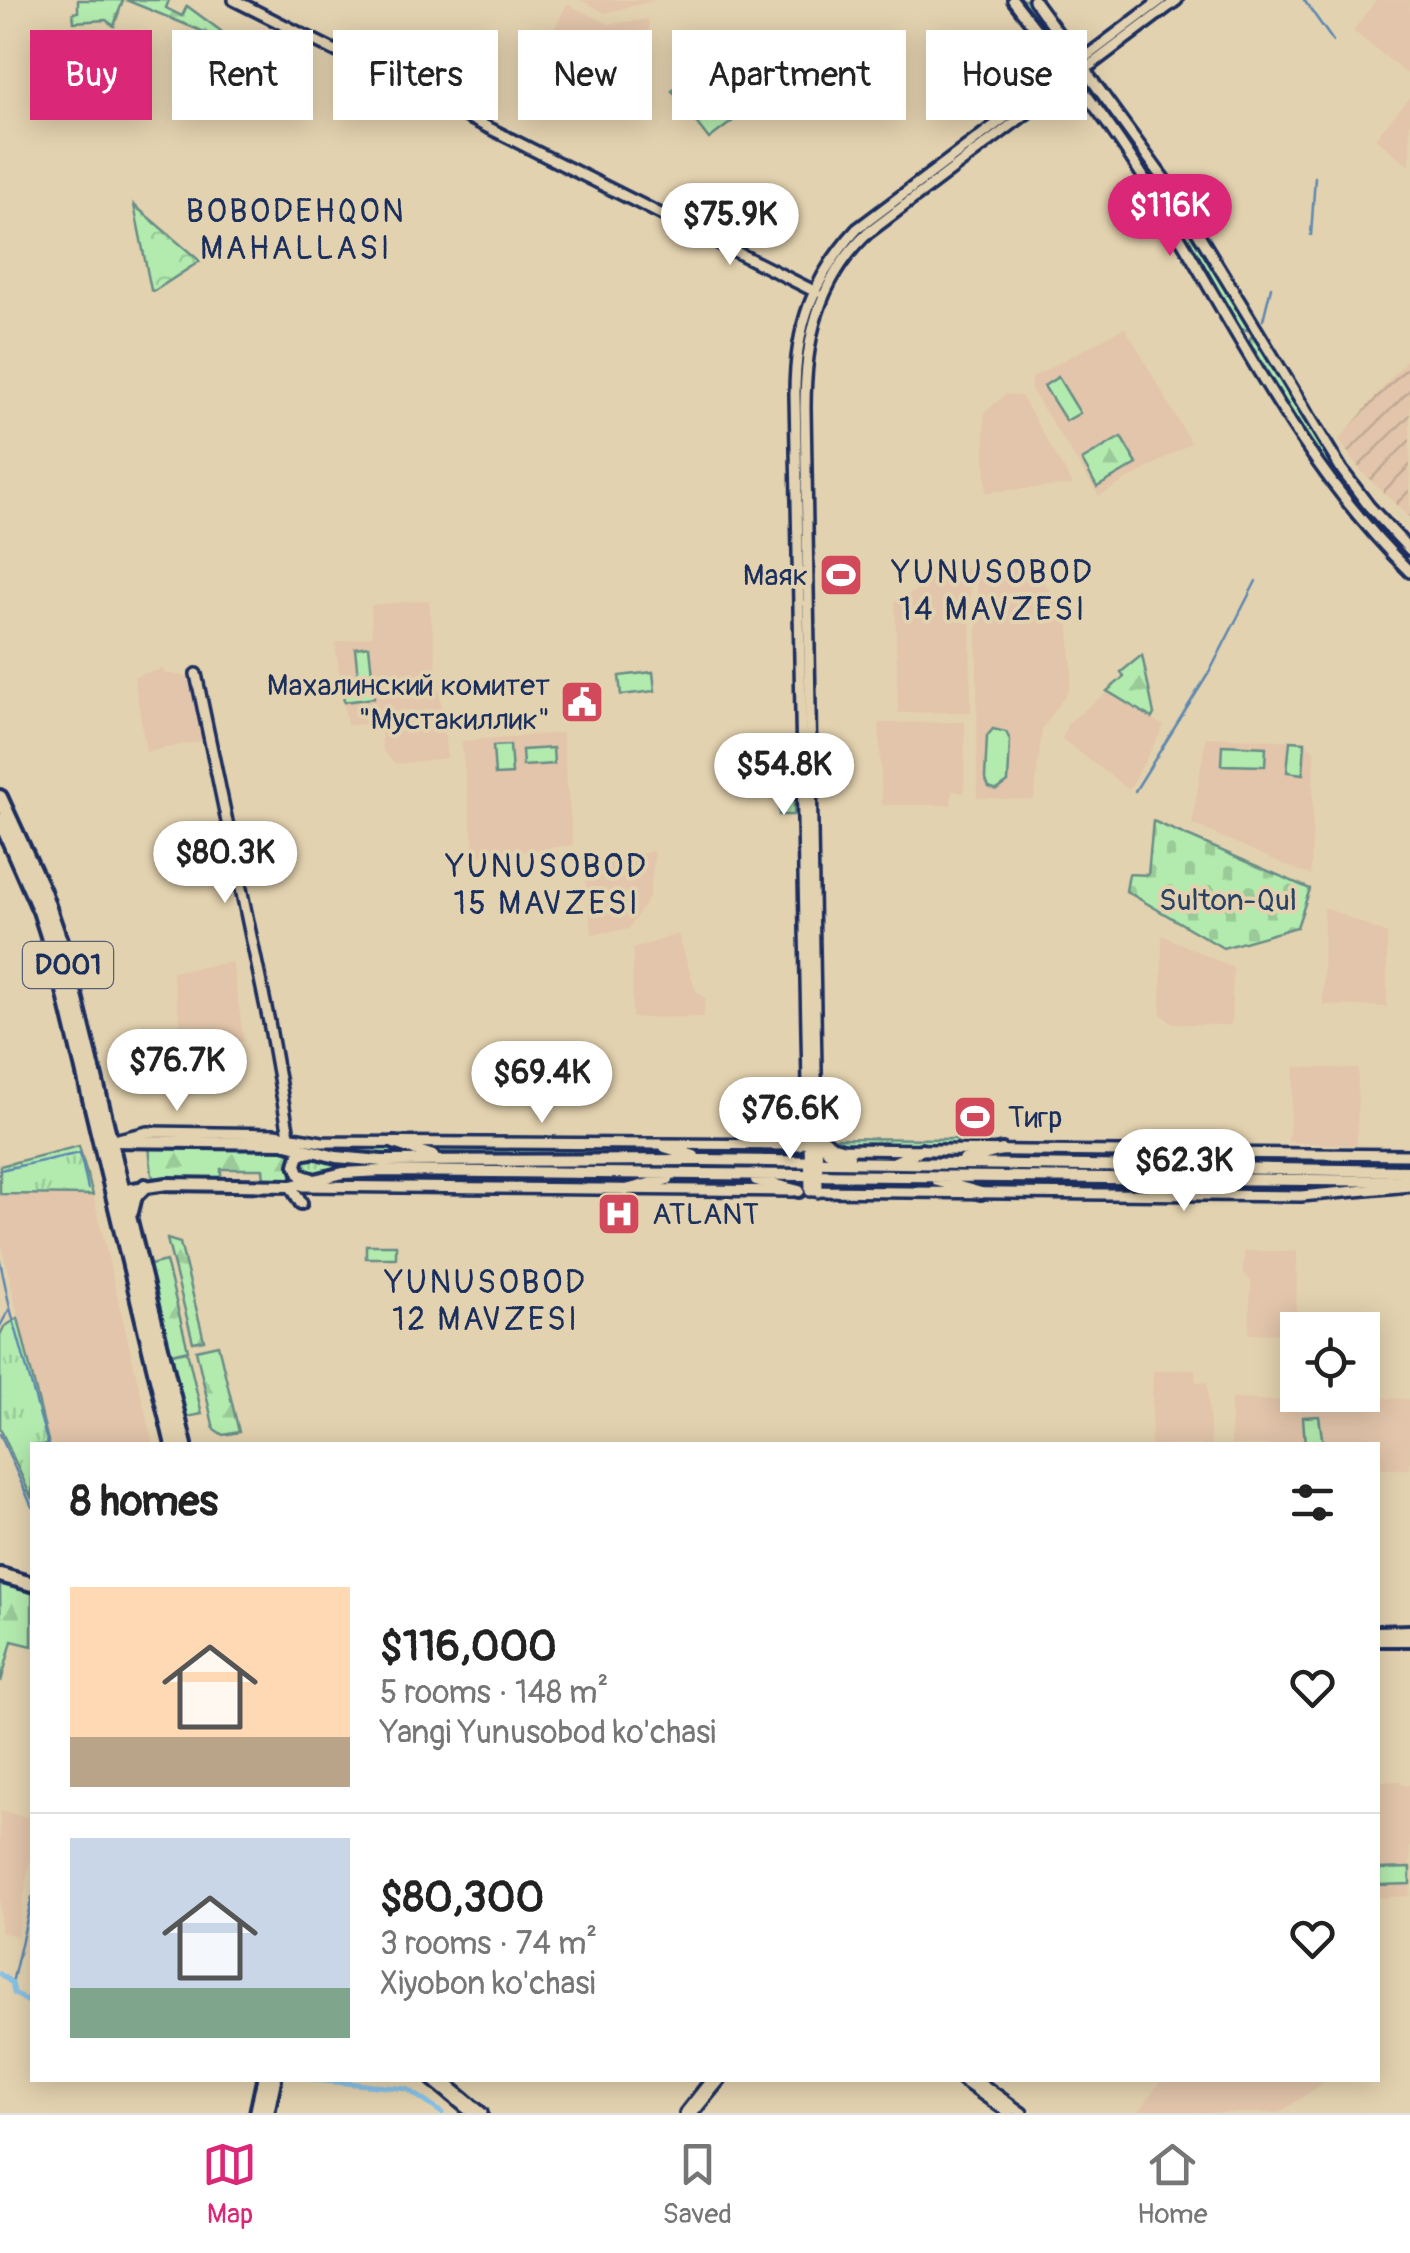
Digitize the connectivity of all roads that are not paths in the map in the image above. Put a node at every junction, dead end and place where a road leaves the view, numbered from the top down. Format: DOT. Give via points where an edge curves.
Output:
graph roads {
  1 [pos="234,0"];
  2 [pos="1013,0"];
  3 [pos="1034,0"];
  4 [pos="1161,0"];
  5 [pos="1177,0"];
  6 [pos="1036,30"];
  7 [pos="1057,30"];
  8 [pos="1087,62"];
  9 [pos="1087,62"];
  10 [pos="1087,70"];
  11 [pos="1087,97"];
  12 [pos="1008,120"];
  13 [pos="1012,120"];
  14 [pos="1130,129"];
  15 [pos="1118,138"];
  16 [pos="814,288"];
  17 [pos="824,293"];
  18 [pos="1256,329"];
  19 [pos="1240,338"];
  20 [pos="1394,533"];
  21 [pos="1383,545"];
  22 [pos="1410,550"];
  23 [pos="1410,572"];
  24 [pos="196,674"];
  25 [pos="0,797"];
  26 [pos="0,820"];
  27 [pos="18,846"];
  28 [pos="817,1119"];
  29 [pos="813,1133"];
  30 [pos="249,1134"];
  31 [pos="289,1134"];
  32 [pos="106,1141"];
  33 [pos="228,1141"];
  34 [pos="394,1143"];
  35 [pos="665,1146"];
  36 [pos="921,1150"];
  37 [pos="1002,1150"];
  38 [pos="312,1152"];
  39 [pos="1410,1155"];
  40 [pos="454,1160"];
  41 [pos="704,1160"];
  42 [pos="814,1162"];
  43 [pos="892,1164"];
  44 [pos="944,1166"];
  45 [pos="1410,1171"];
  46 [pos="683,1175"];
  47 [pos="740,1175"];
  48 [pos="814,1176"];
  49 [pos="922,1177"];
  50 [pos="314,1179"];
  51 [pos="1410,1184"];
  52 [pos="148,1186"];
  53 [pos="291,1186"];
  54 [pos="626,1190"];
  55 [pos="809,1191"];
  56 [pos="118,1192"];
  57 [pos="981,1193"];
  58 [pos="301,1202"];
  59 [pos="130,1219"];
  60 [pos="172,1442"];
  61 [pos="184,1442"];
  62 [pos="0,1576"];
  63 [pos="30,1584"];
  64 [pos="1410,1631"];
  65 [pos="1380,1632"];
  66 [pos="1380,1640"];
  67 [pos="1410,1640"];
  68 [pos="264,2082"];
  69 [pos="274,2082"];
  70 [pos="434,2082"];
  71 [pos="444,2082"];
  72 [pos="709,2082"];
  73 [pos="718,2082"];
  74 [pos="965,2082"];
  75 [pos="979,2082"];
  76 [pos="257,2113"];
  77 [pos="267,2113"];
  78 [pos="472,2113"];
  79 [pos="482,2113"];
  80 [pos="685,2113"];
  81 [pos="693,2113"];
  82 [pos="1009,2113"];
  83 [pos="1022,2113"];
  1 -- 16 [label="main road"];
  2 -- 6 [label="main road"];
  3 -- 7 [label="main road"];
  4 -- 8 [label="main road"];
  5 -- 9 [label="main road"];
  10 -- 14 [label="main road"];
  11 -- 15 [label="main road"];
  12 -- 16 [label="main road" via="866,222"];
  13 -- 17 [label="main road" via="868,233"];
  14 -- 15 [label="main road" via="1119,130"];
  14 -- 18 [label="main road"];
  15 -- 19 [label="main road"];
  16 -- 17 [label="main road"];
  16 -- 29 [label="main road" via="795,372"];
  17 -- 28 [label="main road" via="810,336 805,390"];
  18 -- 19 [label="main road"];
  18 -- 20 [label="main road" via="1342,470"];
  19 -- 21 [label="main road" via="1320,468"];
  20 -- 21 [label="main road"];
  20 -- 22 [label="main road"];
  21 -- 23 [label="main road"];
  24 -- 31 [label="main road"];
  25 -- 27 [label="highway, D001"];
  26 -- 27 [label="highway, D001"];
  27 -- 32 [label="highway, D001"];
  28 -- 29 [label="main road"];
  28 -- 36 [label="main road" via="827,1142 840,1148"];
  29 -- 35 [label="main road" via="799,1145"];
  29 -- 42 [label="main road"];
  29 -- 43 [label="main road" via="834,1154"];
  30 -- 31 [label="main road"];
  30 -- 32 [label="main road" via="148,1132"];
  30 -- 33 [label="main road"];
  31 -- 34 [label="main road" via="322,1142"];
  32 -- 33 [label="main road"];
  32 -- 56 [label="highway, D001"];
  33 -- 38 [label="main road" via="291,1144"];
  34 -- 35 [label="main road"];
  34 -- 40 [label="main road"];
  35 -- 41 [label="main road"];
  36 -- 37 [label="main road"];
  36 -- 43 [label="main road"];
  37 -- 39 [label="main road"];
  37 -- 44 [label="main road"];
  38 -- 40 [label="main road"];
  38 -- 50 [label="main road" via="299,1154 296,1162 300,1175"];
  40 -- 41 [label="main road"];
  41 -- 42 [label="main road"];
  42 -- 43 [label="main road"];
  42 -- 48 [label="main road"];
  43 -- 44 [label="main road"];
  44 -- 45 [label="main road"];
  46 -- 47 [label="main road"];
  46 -- 50 [label="main road" via="382,1171"];
  46 -- 54 [label="main road"];
  47 -- 48 [label="main road"];
  47 -- 55 [label="main road"];
  48 -- 49 [label="main road"];
  48 -- 55 [label="main road"];
  49 -- 51 [label="main road"];
  49 -- 57 [label="main road"];
  50 -- 53 [label="main road"];
  51 -- 57 [label="main road" via="1301,1196"];
  52 -- 53 [label="main road"];
  52 -- 56 [label="main road"];
  52 -- 59 [label="highway" via="134,1199"];
  53 -- 54 [label="main road"];
  53 -- 58 [label="main road"];
  54 -- 55 [label="main road"];
  55 -- 57 [label="main road"];
  56 -- 59 [label="highway, D001"];
  56 -- 60 [label="highway, D001"];
  59 -- 61 [label="highway, D001"];
  62 -- 63 [label="highway"];
  64 -- 65 [label="main road"];
  66 -- 67 [label="main road"];
  68 -- 76 [label="highway"];
  69 -- 77 [label="highway"];
  70 -- 78 [label="main road"];
  71 -- 79 [label="main road"];
  72 -- 80 [label="main road"];
  73 -- 81 [label="main road"];
  74 -- 82 [label="main road"];
  75 -- 83 [label="main road"];
}
